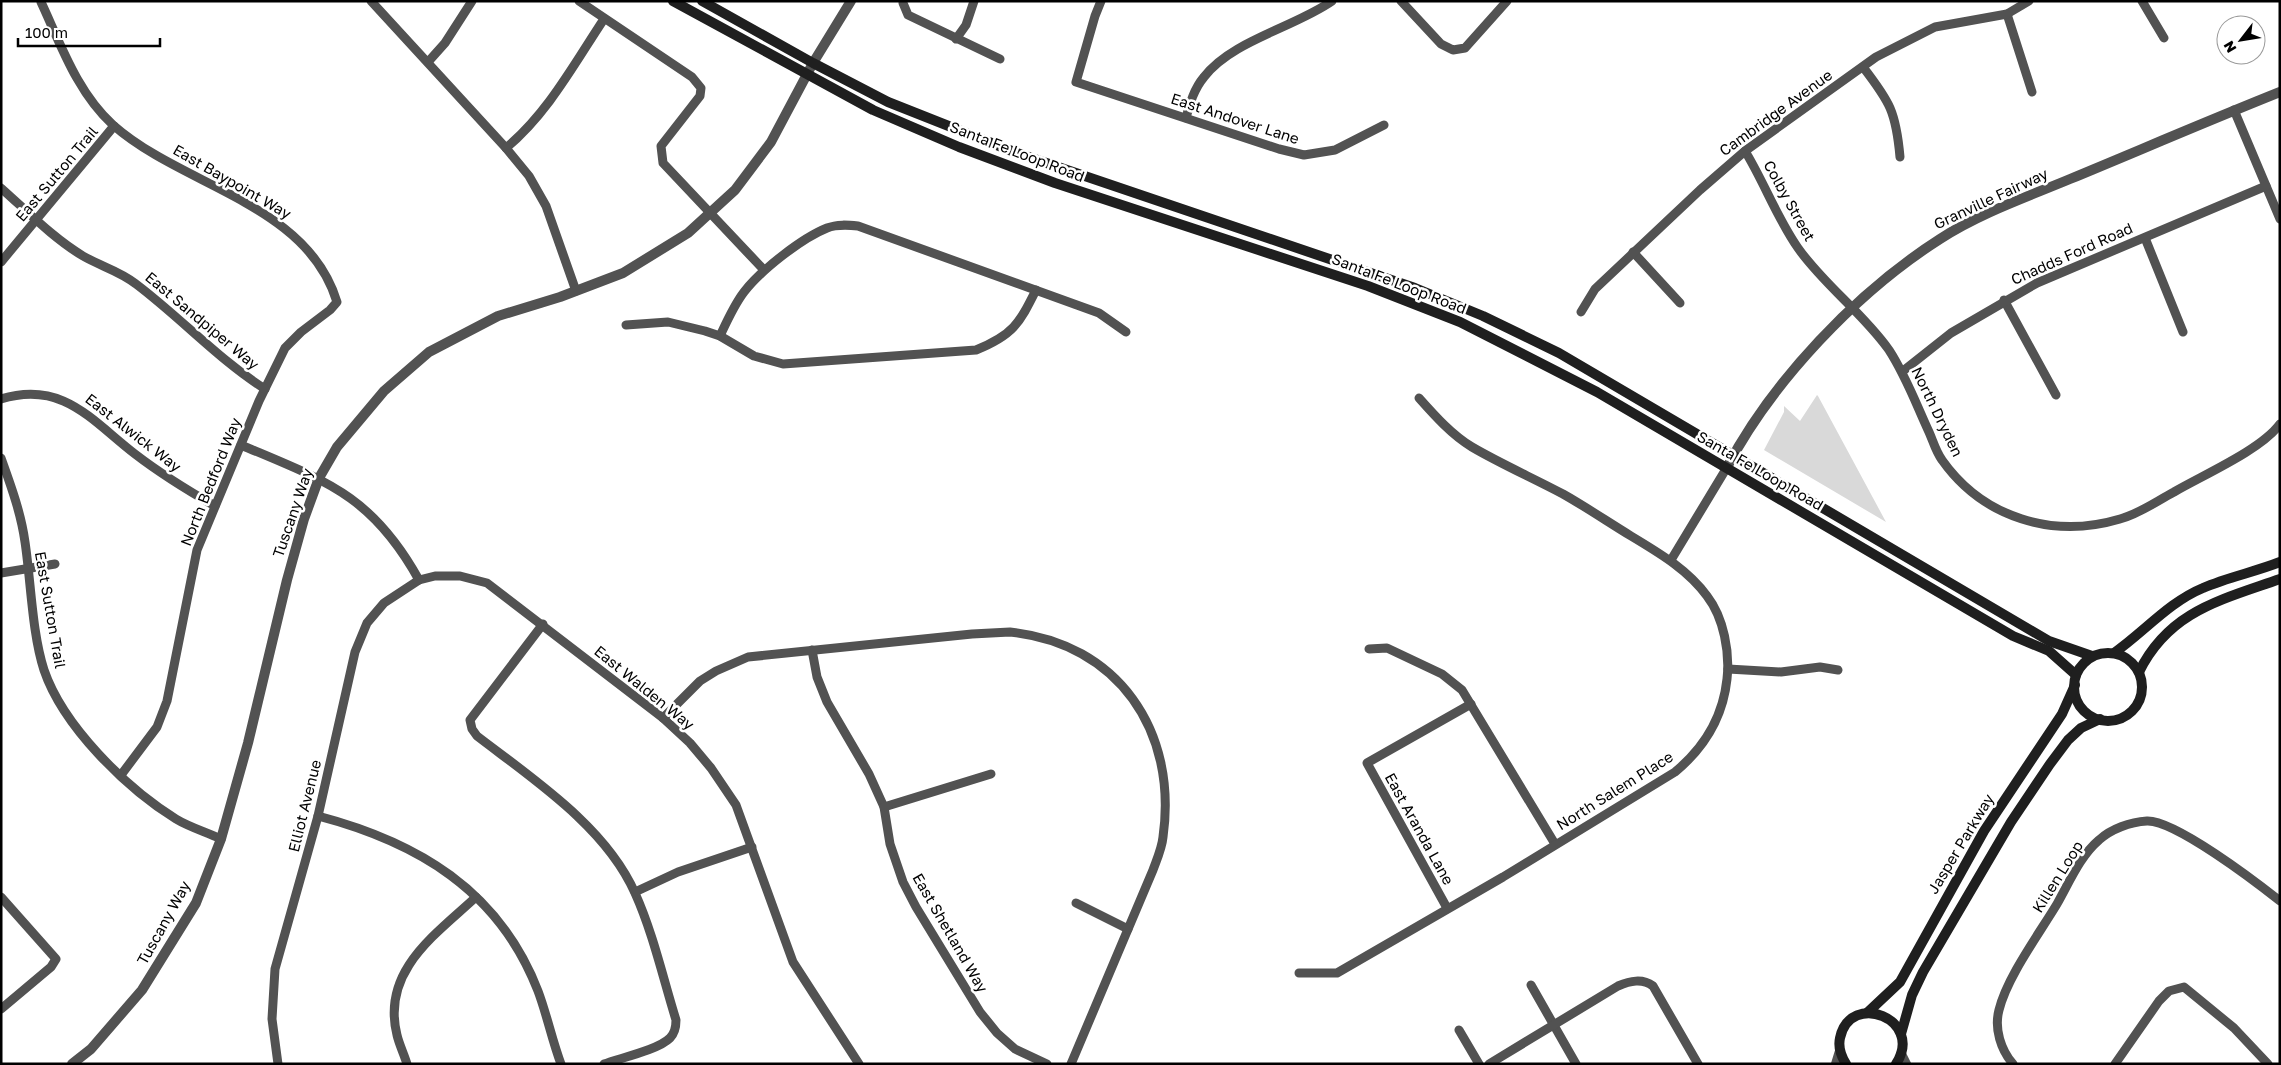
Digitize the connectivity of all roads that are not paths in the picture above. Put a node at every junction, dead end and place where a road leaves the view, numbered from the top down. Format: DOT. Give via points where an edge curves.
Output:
graph roads {
  1 [pos="371,1"];
  2 [pos="472,1"];
  3 [pos="579,1"];
  4 [pos="673,1"];
  5 [pos="702,1"];
  6 [pos="851,1"];
  7 [pos="974,1"];
  8 [pos="1101,1"];
  9 [pos="1332,1"];
  10 [pos="1401,1"];
  11 [pos="1507,1"];
  12 [pos="2029,1"];
  13 [pos="2142,1"];
  14 [pos="41,2"];
  15 [pos="903,3"];
  16 [pos="2006,14"];
  17 [pos="604,19"];
  18 [pos="2164,38"];
  19 [pos="956,39"];
  20 [pos="1000,59"];
  21 [pos="428,62"];
  22 [pos="812,64"];
  23 [pos="1863,67"];
  24 [pos="806,75"];
  25 [pos="2032,92"];
  26 [pos="2280,92"];
  27 [pos="2234,110"];
  28 [pos="1186,118"];
  29 [pos="1384,125"];
  30 [pos="114,126"];
  31 [pos="506,148"];
  32 [pos="1745,151"];
  33 [pos="1900,157"];
  34 [pos="2266,186"];
  35 [pos="1,188"];
  36 [pos="711,212"];
  37 [pos="2280,219"];
  38 [pos="37,220"];
  39 [pos="2145,238"];
  40 [pos="1633,252"];
  41 [pos="1,262"];
  42 [pos="764,270"];
  43 [pos="1036,290"];
  44 [pos="576,291"];
  45 [pos="2004,300"];
  46 [pos="337,302"];
  47 [pos="1680,303"];
  48 [pos="1851,307"];
  49 [pos="1581,312"];
  50 [pos="626,325"];
  51 [pos="1126,332"];
  52 [pos="2183,332"];
  53 [pos="720,336"];
  54 [pos="1903,371"];
  55 [pos="265,390"];
  56 [pos="2056,395"];
  57 [pos="1420,398"];
  58 [pos="1,399"];
  59 [pos="2280,424"];
  60 [pos="241,445"];
  61 [pos="1733,455"];
  62 [pos="1,458"];
  63 [pos="1726,469"];
  64 [pos="319,478"];
  65 [pos="215,506"];
  66 [pos="1670,560"];
  67 [pos="2280,562"];
  68 [pos="56,564"];
  69 [pos="28,568"];
  70 [pos="1,572"];
  71 [pos="2280,579"];
  72 [pos="419,580"];
  73 [pos="543,624"];
  74 [pos="1369,648"];
  75 [pos="812,650"];
  76 [pos="2114,653"];
  77 [pos="2092,656"];
  78 [pos="1728,669"];
  79 [pos="1838,670"];
  80 [pos="2139,672"];
  81 [pos="2076,680"];
  82 [pos="1471,704"];
  83 [pos="663,718"];
  84 [pos="2100,719"];
  85 [pos="991,774"];
  86 [pos="121,775"];
  87 [pos="884,807"];
  88 [pos="318,816"];
  89 [pos="221,839"];
  90 [pos="1556,844"];
  91 [pos="752,847"];
  92 [pos="635,892"];
  93 [pos="1,897"];
  94 [pos="476,897"];
  95 [pos="2280,901"];
  96 [pos="1076,903"];
  97 [pos="1447,908"];
  98 [pos="1128,929"];
  99 [pos="1299,973"];
  100 [pos="1531,985"];
  101 [pos="1,1009"];
  102 [pos="1868,1013"];
  103 [pos="1554,1025"];
  104 [pos="1459,1030"];
  105 [pos="1901,1034"];
  106 [pos="1840,1051"];
  107 [pos="1903,1059"];
  108 [pos="72,1064"];
  109 [pos="278,1064"];
  110 [pos="407,1064"];
  111 [pos="561,1064"];
  112 [pos="604,1064"];
  113 [pos="859,1064"];
  114 [pos="1047,1064"];
  115 [pos="1071,1064"];
  116 [pos="1479,1064"];
  117 [pos="1489,1064"];
  118 [pos="1576,1064"];
  119 [pos="1698,1064"];
  120 [pos="1836,1064"];
  121 [pos="1846,1064"];
  122 [pos="1896,1064"];
  123 [pos="2013,1064"];
  124 [pos="2115,1064"];
  125 [pos="2268,1064"];
  1 -- 21 [label="street"];
  2 -- 21 [label="street" via="445,43"];
  3 -- 17 [label="street"];
  4 -- 24 [label="main road, Santa Fe Loop Road"];
  5 -- 22 [label="main road, Santa Fe Loop Road"];
  6 -- 22 [label="street, Tuscany Way"];
  7 -- 19 [label="street" via="966,25"];
  8 -- 28 [label="street, East Andover Lane" via="1076,82"];
  9 -- 28 [label="street" via="1220,60 1204,76 1192,96"];
  10 -- 11 [label="street" via="1441,44 1453,50 1465,48"];
  12 -- 16 [label="street, Cambridge Avenue"];
  13 -- 18 [label="street"];
  14 -- 30 [label="street, East Baypoint Way" via="79,84"];
  15 -- 19 [label="street" via="908,15"];
  16 -- 23 [label="street, Cambridge Avenue" via="1935,27"];
  16 -- 25 [label="street"];
  17 -- 31 [label="street" via="546,107"];
  17 -- 36 [label="street" via="692,77 701,88 700,96 661,146 660,155 663,163"];
  19 -- 20 [label="street"];
  21 -- 31 [label="street"];
  22 -- 24 [label="street, Tuscany Way"];
  22 -- 61 [label="main road, Santa Fe Loop Road" via="888,102 1017,153 1406,285 1483,316 1559,353"];
  23 -- 32 [label="street, Cambridge Avenue"];
  23 -- 33 [label="street" via="1885,95 1897,123"];
  24 -- 36 [label="street, Tuscany Way" via="771,142 735,190"];
  24 -- 63 [label="main road, Santa Fe Loop Road" via="873,110 1011,167 1368,286 1460,322 1597,392"];
  26 -- 27 [label="street, Granville Fairway"];
  27 -- 34 [label="street"];
  27 -- 48 [label="street, Granville Fairway" via="1995,210 1956,230 1899,268"];
  28 -- 29 [label="street, East Andover Lane" via="1304,155 1335,150"];
  30 -- 38 [label="street, East Sutton Trail"];
  30 -- 46 [label="street, East Baypoint Way" via="289,231 331,283"];
  31 -- 44 [label="street" via="529,176 546,206"];
  32 -- 40 [label="street, Cambridge Avenue"];
  32 -- 48 [label="street, Colby Street" via="1797,247"];
  34 -- 37 [label="street"];
  34 -- 39 [label="street, Chadds Ford Road"];
  35 -- 38 [label="street, East Sandpiper Way"];
  36 -- 42 [label="street"];
  36 -- 44 [label="street, Tuscany Way" via="688,233 623,273"];
  38 -- 41 [label="street, East Sutton Trail"];
  38 -- 55 [label="street, East Sandpiper Way" via="82,255 130,279 170,309 238,372"];
  39 -- 45 [label="street, Chadds Ford Road"];
  39 -- 52 [label="street"];
  40 -- 47 [label="street"];
  40 -- 49 [label="street, Cambridge Avenue" via="1595,289"];
  42 -- 43 [label="street" via="816,234 844,224 858,226"];
  42 -- 53 [label="street" via="744,292"];
  43 -- 51 [label="street" via="1099,313"];
  43 -- 53 [label="street" via="1020,320 1000,340 976,350 783,364 754,356"];
  44 -- 64 [label="street, Tuscany Way" via="498,316 429,352 384,391 336,447"];
  45 -- 54 [label="street, Chadds Ford Road" via="1951,332"];
  45 -- 56 [label="street"];
  46 -- 55 [label="street, North Bedford Way" via="286,348"];
  48 -- 54 [label="street, North Dryden" via="1883,342"];
  48 -- 61 [label="street, Granville Fairway" via="1796,368"];
  50 -- 53 [label="street" via="668,322"];
  54 -- 59 [label="street, North Dryden" via="1940,459 1962,484 1994,507 2030,522 2060,528 2093,526 2122,519 2144,509 2257,445"];
  55 -- 60 [label="street, North Bedford Way"];
  57 -- 66 [label="street, North Salem Place" via="1440,421 1471,446 1564,495"];
  58 -- 65 [label="street, East Alwick Way" via="35,394 67,400 172,482"];
  60 -- 64 [label="street"];
  60 -- 65 [label="street, North Bedford Way"];
  61 -- 63 [label="street, Granville Fairway"];
  61 -- 77 [label="main road, Santa Fe Loop Road" via="2049,641"];
  62 -- 69 [label="street, East Sutton Trail" via="16,497"];
  63 -- 66 [label="street, Granville Fairway"];
  63 -- 81 [label="main road, Santa Fe Loop Road" via="2013,636 2048,651"];
  64 -- 72 [label="street" via="350,496 373,515 391,535"];
  64 -- 89 [label="street, Tuscany Way" via="287,580 248,744"];
  65 -- 86 [label="street, North Bedford Way" via="197,550 168,701 157,727"];
  66 -- 78 [label="street, North Salem Place" via="1708,597 1723,632"];
  67 -- 76 [label="main road" via="2203,588 2172,606"];
  68 -- 69 [label="street"];
  69 -- 70 [label="street"];
  69 -- 86 [label="street, East Sutton Trail" via="44,669 57,698 77,728"];
  71 -- 80 [label="main road" via="2202,607 2167,631"];
  72 -- 73 [label="street, East Walden Way" via="460,576 487,583"];
  72 -- 88 [label="street, Elliot Avenue" via="384,603 367,623 355,652"];
  73 -- 83 [label="street, East Walden Way"];
  73 -- 92 [label="street" via="470,720 472,729 560,800 589,828 609,851"];
  74 -- 82 [label="street" via="1387,648 1442,674 1462,690"];
  75 -- 83 [label="street" via="748,657 732,663 700,681"];
  75 -- 87 [label="street, East Shetland Way" via="827,702 860,757"];
  75 -- 98 [label="street" via="1010,632 1037,635 1071,647 1106,669 1128,692 1149,726 1162,762 1166,798 1163,839 1154,870"];
  76 -- 77 [label="main road"];
  76 -- 80 [label="main road" via="2124,656"];
  77 -- 81 [label="main road" via="2080,668"];
  78 -- 79 [label="street" via="1780,672 1820,667"];
  78 -- 90 [label="street, North Salem Place" via="1720,712 1694,757 1675,772"];
  80 -- 84 [label="main road" via="2142,693 2138,704 2122,718"];
  81 -- 84 [label="main road" via="2076,696 2081,706"];
  81 -- 102 [label="main road, Jasper Parkway" via="2062,714 1984,831 1900,982"];
  82 -- 90 [label="street"];
  82 -- 97 [label="street, East Aranda Lane" via="1367,764"];
  83 -- 91 [label="street, East Walden Way" via="712,768 736,806"];
  84 -- 105 [label="main road, Jasper Parkway" via="2081,728 2068,740 2011,822 1923,972"];
  85 -- 87 [label="street"];
  86 -- 89 [label="street, East Sutton Trail" via="177,820"];
  87 -- 114 [label="street, East Shetland Way" via="890,844 903,882 980,1012 1015,1049"];
  88 -- 94 [label="street" via="389,838 449,873"];
  88 -- 109 [label="street, Elliot Avenue" via="275,969 272,1019"];
  89 -- 108 [label="street, Tuscany Way" via="196,903 150,980 91,1049"];
  90 -- 97 [label="street, North Salem Place"];
  91 -- 92 [label="street" via="678,872"];
  91 -- 113 [label="street, East Walden Way" via="793,962"];
  92 -- 112 [label="street" via="676,1020 676,1029 670,1038 659,1044"];
  93 -- 101 [label="street" via="56,959 51,967"];
  94 -- 110 [label="street" via="415,955 403,972 394,1009 397,1034"];
  94 -- 111 [label="street" via="519,953 537,991"];
  95 -- 123 [label="street, Killen Loop" via="2232,865 2168,826 2148,821 2113,830 2088,852 2010,983 1999,1011 1998,1026 2001,1045"];
  96 -- 98 [label="street"];
  97 -- 99 [label="street, North Salem Place" via="1337,973"];
  98 -- 115 [label="street"];
  100 -- 103 [label="street"];
  102 -- 105 [label="main road" via="1888,1018"];
  102 -- 106 [label="main road, Jasper Parkway" via="1851,1019 1845,1026"];
  103 -- 117 [label="street"];
  103 -- 118 [label="street"];
  103 -- 119 [label="street" via="1618,986 1636,980 1648,982"];
  104 -- 116 [label="street"];
  105 -- 107 [label="main road, Jasper Parkway"];
  106 -- 120 [label="street"];
  106 -- 121 [label="main road"];
  107 -- 122 [label="main road"];
  124 -- 125 [label="street" via="2159,1001 2169,991 2184,988 2234,1028"];
}
